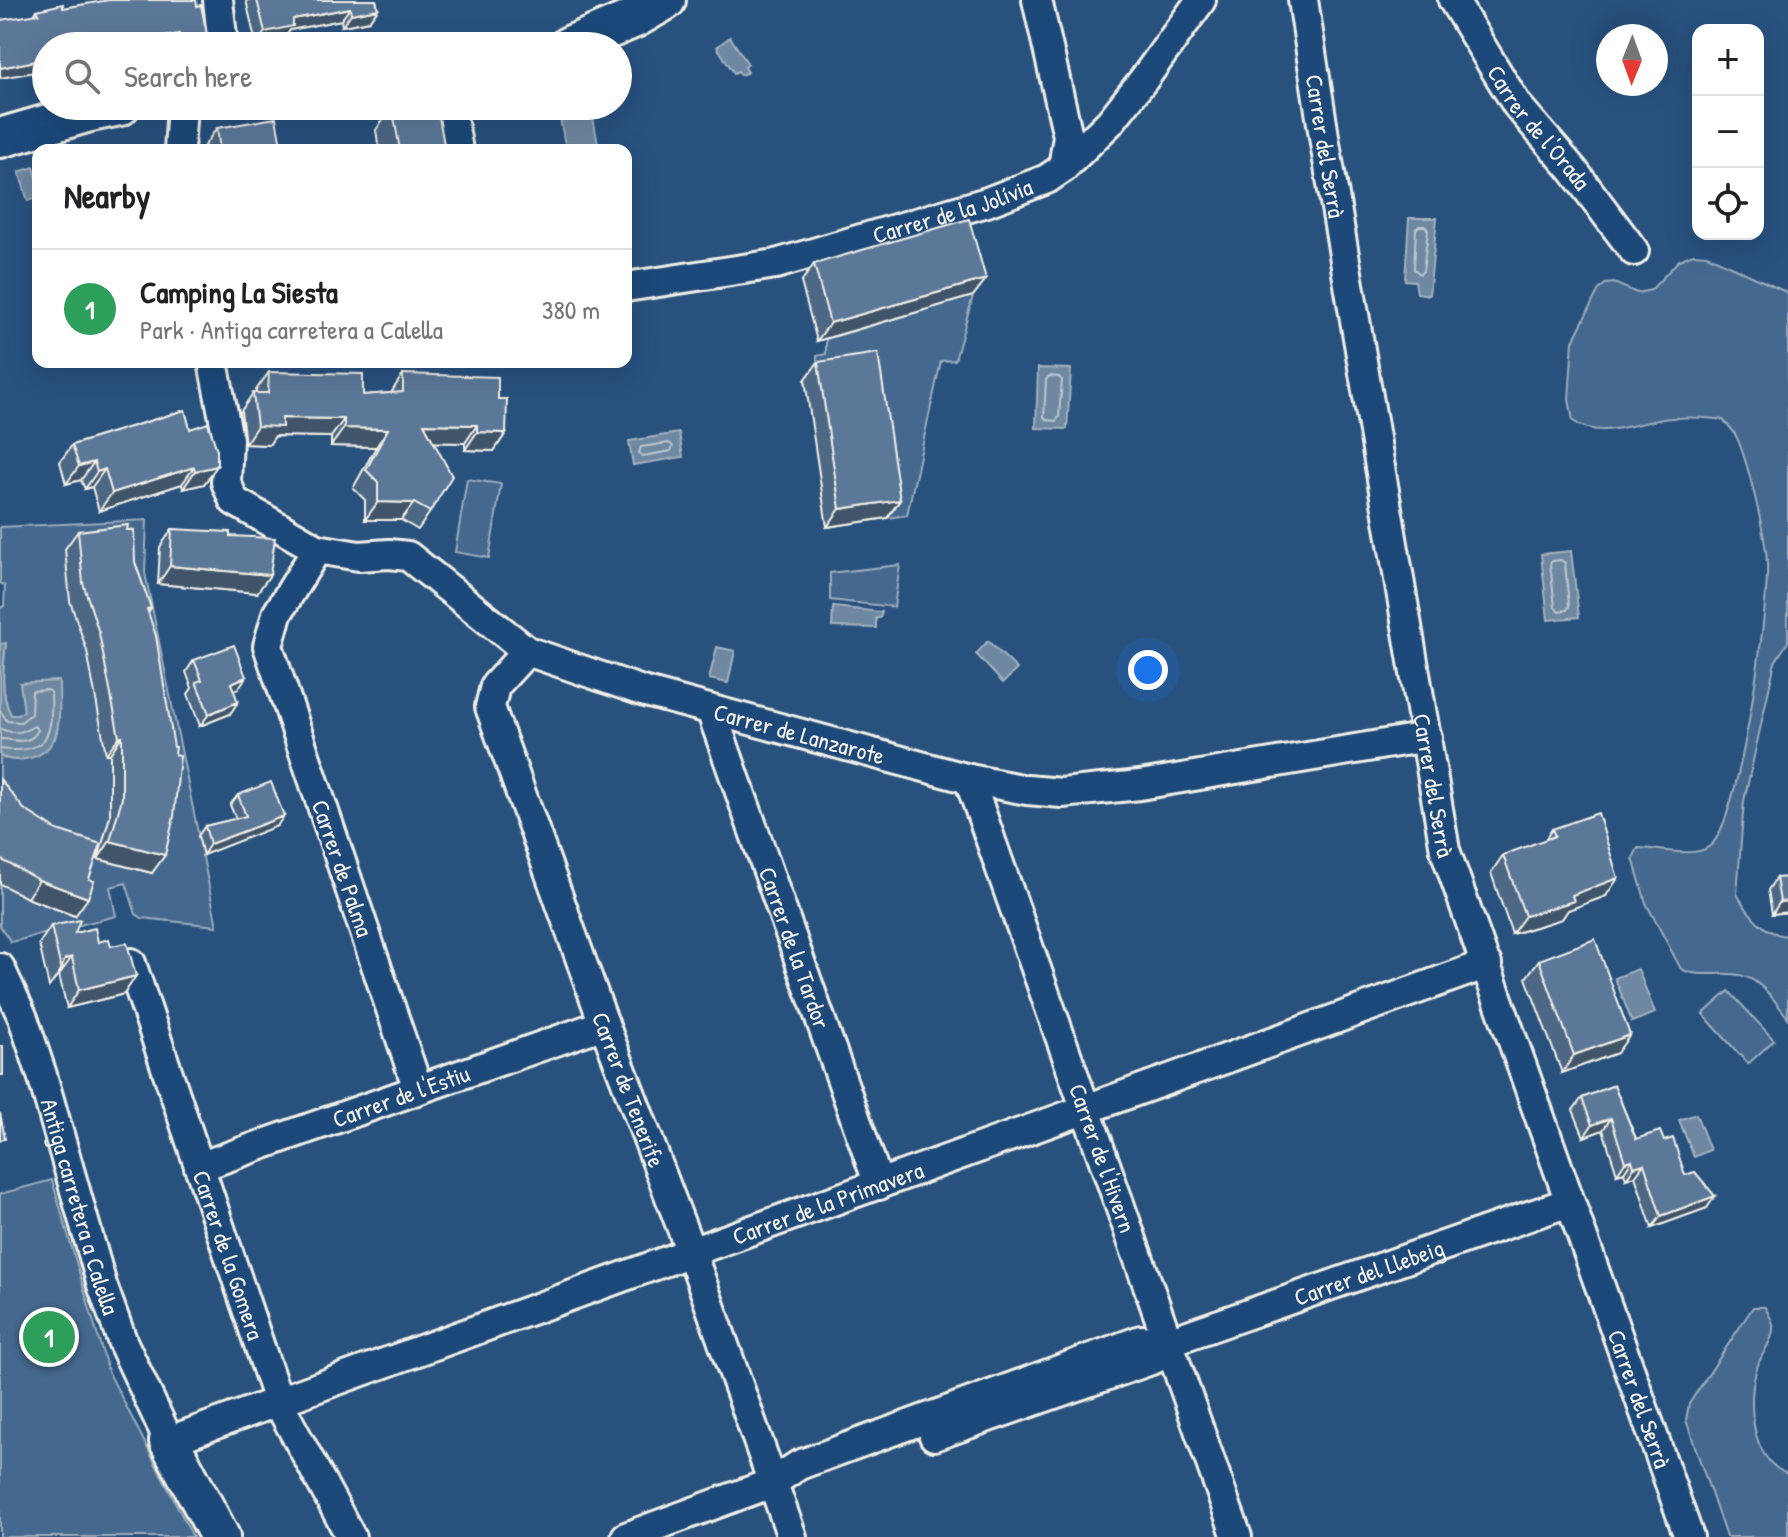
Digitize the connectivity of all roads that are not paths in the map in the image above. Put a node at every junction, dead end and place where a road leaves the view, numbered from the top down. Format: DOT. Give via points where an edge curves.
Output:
graph roads {
  1 [pos="218,0"];
  2 [pos="666,0"];
  3 [pos="1037,0"];
  4 [pos="1201,0"];
  5 [pos="1303,0"];
  6 [pos="1453,0"];
  7 [pos="221,32"];
  8 [pos="602,32"];
  9 [pos="1063,110"];
  10 [pos="62,120"];
  11 [pos="181,120"];
  12 [pos="453,120"];
  13 [pos="1110,122"];
  14 [pos="0,138"];
  15 [pos="179,144"];
  16 [pos="457,144"];
  17 [pos="1063,168"];
  18 [pos="1634,251"];
  19 [pos="632,286"];
  20 [pos="215,368"];
  21 [pos="317,549"];
  22 [pos="527,651"];
  23 [pos="711,710"];
  24 [pos="1427,737"];
  25 [pos="969,779"];
  26 [pos="131,963"];
  27 [pos="1487,964"];
  28 [pos="0,968"];
  29 [pos="604,1024"];
  30 [pos="418,1089"];
  31 [pos="1086,1109"];
  32 [pos="199,1167"];
  33 [pos="879,1185"];
  34 [pos="1569,1202"];
  35 [pos="691,1252"];
  36 [pos="1168,1342"];
  37 [pos="279,1404"];
  38 [pos="169,1441"];
  39 [pos="772,1483"];
  40 [pos="220,1537"];
  41 [pos="351,1537"];
  42 [pos="626,1537"];
  43 [pos="792,1537"];
  44 [pos="1237,1537"];
  45 [pos="1689,1537"];
  1 -- 7 [label="street"];
  2 -- 8 [label="street"];
  3 -- 9 [label="street"];
  4 -- 13 [label="street, Carrer de la Jolívia"];
  5 -- 24 [label="street, Carrer del Serrà"];
  6 -- 18 [label="street, Carrer de l'Orada" via="1517,105"];
  9 -- 13 [label="street" via="1085,128"];
  9 -- 17 [label="street" via="1068,136"];
  10 -- 14 [label="street"];
  11 -- 15 [label="street"];
  12 -- 16 [label="street"];
  13 -- 17 [label="street, Carrer de la Jolívia"];
  17 -- 19 [label="street, Carrer de la Jolívia" via="987,202 776,264"];
  20 -- 21 [label="street" via="228,439 226,482 234,501"];
  21 -- 22 [label="street, Carrer de Lanzarote" via="408,556"];
  21 -- 30 [label="street, Carrer de Palma" via="277,614 268,646"];
  22 -- 23 [label="street, Carrer de Lanzarote"];
  22 -- 29 [label="street, Carrer de Tenerife" via="495,686 490,707"];
  23 -- 25 [label="street, Carrer de Lanzarote"];
  23 -- 33 [label="street, Carrer de la Tardor"];
  24 -- 25 [label="street, Carrer de Lanzarote" via="1062,793"];
  24 -- 27 [label="street, Carrer del Serrà" via="1445,850"];
  25 -- 31 [label="street, Carrer de l'Hivern"];
  26 -- 32 [label="street, Carrer de la Gomera"];
  27 -- 31 [label="street, Carrer de la Primavera"];
  27 -- 34 [label="street, Carrer del Serrà"];
  28 -- 38 [label="street, Antiga carretera a Calella" via="23,1018 107,1299"];
  29 -- 30 [label="street, Carrer de l'Estiu"];
  29 -- 35 [label="street, Carrer de Tenerife"];
  30 -- 32 [label="street, Carrer de l'Estiu"];
  31 -- 33 [label="street, Carrer de la Primavera"];
  31 -- 36 [label="street, Carrer de l'Hivern"];
  32 -- 37 [label="street, Carrer de la Gomera"];
  33 -- 35 [label="street, Carrer de la Primavera"];
  34 -- 36 [label="street, Carrer del Llebeig"];
  34 -- 45 [label="street, Carrer del Serrà"];
  35 -- 37 [label="street, Carrer de la Primavera"];
  35 -- 39 [label="street, Carrer de Tenerife"];
  36 -- 39 [label="street, Carrer del Llebeig" via="1141,1340 799,1465"];
  36 -- 44 [label="street, Carrer de l'Hivern"];
  37 -- 38 [label="street, Carrer de la Primavera"];
  37 -- 41 [label="street, Carrer de la Gomera"];
  38 -- 40 [label="street"];
  39 -- 42 [label="street, Carrer del Llebeig"];
  39 -- 43 [label="street, Carrer de Tenerife"];
}
